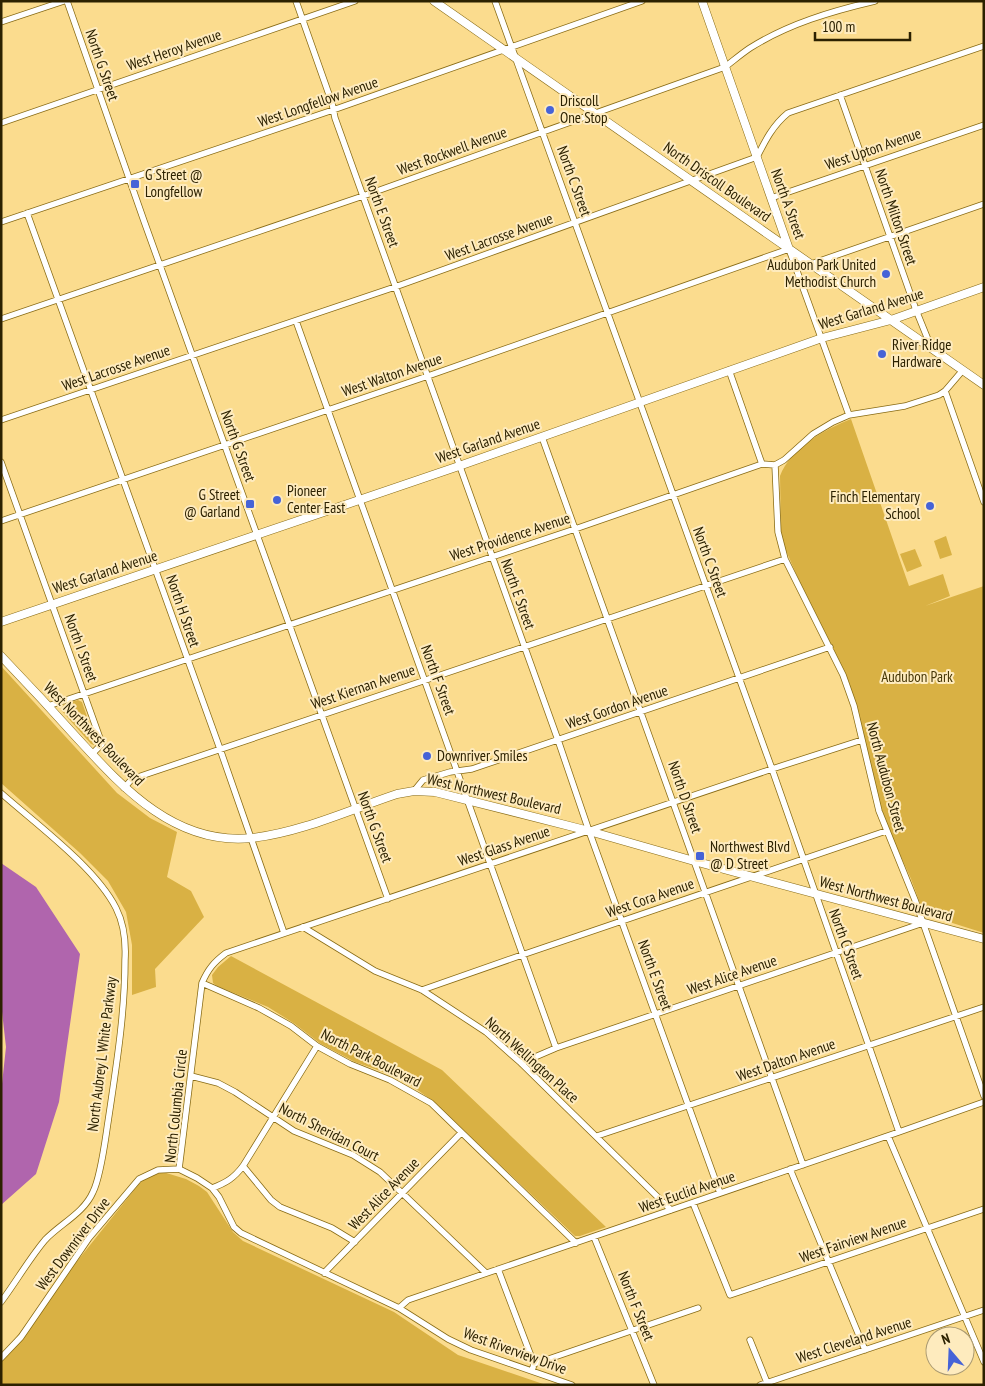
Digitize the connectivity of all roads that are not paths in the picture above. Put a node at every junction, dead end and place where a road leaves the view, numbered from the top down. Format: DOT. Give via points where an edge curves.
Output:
graph roads {
  1 [pos="66,1"];
  2 [pos="296,1"];
  3 [pos="355,1"];
  4 [pos="434,1"];
  5 [pos="496,1"];
  6 [pos="642,1"];
  7 [pos="702,1"];
  8 [pos="876,1"];
  9 [pos="303,19"];
  10 [pos="1,22"];
  11 [pos="984,46"];
  12 [pos="508,49"];
  13 [pos="516,59"];
  14 [pos="725,67"];
  15 [pos="98,90"];
  16 [pos="840,95"];
  17 [pos="334,110"];
  18 [pos="595,114"];
  19 [pos="1,122"];
  20 [pos="984,125"];
  21 [pos="543,132"];
  22 [pos="757,157"];
  23 [pos="865,165"];
  24 [pos="129,178"];
  25 [pos="692,181"];
  26 [pos="363,196"];
  27 [pos="771,198"];
  28 [pos="984,204"];
  29 [pos="27,213"];
  30 [pos="1,222"];
  31 [pos="576,222"];
  32 [pos="890,236"];
  33 [pos="789,249"];
  34 [pos="811,264"];
  35 [pos="160,266"];
  36 [pos="395,287"];
  37 [pos="984,287"];
  38 [pos="58,300"];
  39 [pos="916,310"];
  40 [pos="607,312"];
  41 [pos="1,319"];
  42 [pos="891,320"];
  43 [pos="296,321"];
  44 [pos="822,338"];
  45 [pos="931,348"];
  46 [pos="193,355"];
  47 [pos="729,370"];
  48 [pos="963,370"];
  49 [pos="428,376"];
  50 [pos="984,385"];
  51 [pos="90,390"];
  52 [pos="945,391"];
  53 [pos="640,402"];
  54 [pos="328,410"];
  55 [pos="849,416"];
  56 [pos="1,420"];
  57 [pos="542,437"];
  58 [pos="225,445"];
  59 [pos="1,462"];
  60 [pos="762,464"];
  61 [pos="775,465"];
  62 [pos="459,466"];
  63 [pos="123,480"];
  64 [pos="982,494"];
  65 [pos="673,495"];
  66 [pos="360,500"];
  67 [pos="984,502"];
  68 [pos="20,514"];
  69 [pos="1,521"];
  70 [pos="576,529"];
  71 [pos="257,536"];
  72 [pos="492,557"];
  73 [pos="785,559"];
  74 [pos="156,570"];
  75 [pos="706,585"];
  76 [pos="393,590"];
  77 [pos="52,604"];
  78 [pos="608,618"];
  79 [pos="1,622"];
  80 [pos="289,625"];
  81 [pos="524,647"];
  82 [pos="830,648"];
  83 [pos="1,656"];
  84 [pos="186,659"];
  85 [pos="739,679"];
  86 [pos="425,680"];
  87 [pos="84,694"];
  88 [pos="48,706"];
  89 [pos="641,711"];
  90 [pos="322,715"];
  91 [pos="558,740"];
  92 [pos="862,740"];
  93 [pos="220,749"];
  94 [pos="92,754"];
  95 [pos="772,769"];
  96 [pos="458,772"];
  97 [pos="124,788"];
  98 [pos="414,791"];
  99 [pos="1,794"];
  100 [pos="467,800"];
  101 [pos="673,802"];
  102 [pos="355,808"];
  103 [pos="589,831"];
  104 [pos="886,831"];
  105 [pos="250,838"];
  106 [pos="803,860"];
  107 [pos="694,861"];
  108 [pos="490,864"];
  109 [pos="751,876"];
  110 [pos="704,892"];
  111 [pos="815,894"];
  112 [pos="388,899"];
  113 [pos="621,921"];
  114 [pos="923,923"];
  115 [pos="303,927"];
  116 [pos="284,933"];
  117 [pos="984,939"];
  118 [pos="836,953"];
  119 [pos="522,955"];
  120 [pos="213,963"];
  121 [pos="202,983"];
  122 [pos="738,986"];
  123 [pos="422,990"];
  124 [pos="984,1007"];
  125 [pos="656,1014"];
  126 [pos="955,1016"];
  127 [pos="868,1045"];
  128 [pos="316,1046"];
  129 [pos="556,1048"];
  130 [pos="521,1063"];
  131 [pos="191,1076"];
  132 [pos="771,1078"];
  133 [pos="984,1096"];
  134 [pos="984,1102"];
  135 [pos="688,1106"];
  136 [pos="272,1118"];
  137 [pos="461,1132"];
  138 [pos="899,1132"];
  139 [pos="597,1136"];
  140 [pos="888,1136"];
  141 [pos="804,1165"];
  142 [pos="243,1166"];
  143 [pos="179,1169"];
  144 [pos="790,1170"];
  145 [pos="212,1188"];
  146 [pos="403,1193"];
  147 [pos="720,1193"];
  148 [pos="693,1203"];
  149 [pos="984,1209"];
  150 [pos="671,1210"];
  151 [pos="927,1228"];
  152 [pos="594,1236"];
  153 [pos="355,1242"];
  154 [pos="576,1243"];
  155 [pos="829,1262"];
  156 [pos="498,1269"];
  157 [pos="486,1273"];
  158 [pos="324,1274"];
  159 [pos="1,1302"];
  160 [pos="399,1308"];
  161 [pos="698,1308"];
  162 [pos="984,1310"];
  163 [pos="965,1316"];
  164 [pos="632,1330"];
  165 [pos="750,1340"];
  166 [pos="865,1350"];
  167 [pos="1,1358"];
  168 [pos="984,1362"];
  169 [pos="533,1368"];
  170 [pos="768,1384"];
  171 [pos="572,1385"];
  172 [pos="654,1385"];
  173 [pos="760,1385"];
  1 -- 10 [label="street"];
  1 -- 15 [label="street, North G Street"];
  2 -- 9 [label="street, North E Street"];
  3 -- 9 [label="street, West Heroy Avenue"];
  4 -- 12 [label="main road, North Driscoll Boulevard"];
  5 -- 12 [label="street"];
  6 -- 12 [label="street, West Longfellow Avenue"];
  7 -- 14 [label="main road, North A Street"];
  8 -- 14 [label="street, West Rockwell Avenue" via="827,13 799,24 749,48"];
  9 -- 15 [label="street, West Heroy Avenue"];
  9 -- 17 [label="street, North E Street"];
  11 -- 16 [label="street"];
  12 -- 13 [label="main road, North Driscoll Boulevard"];
  12 -- 17 [label="street, West Longfellow Avenue"];
  13 -- 18 [label="main road, North Driscoll Boulevard"];
  13 -- 21 [label="street, North C Street"];
  14 -- 18 [label="street, West Rockwell Avenue"];
  14 -- 22 [label="main road, North A Street"];
  15 -- 19 [label="street, West Heroy Avenue"];
  15 -- 24 [label="street, North G Street"];
  16 -- 22 [label="street" via="788,113 779,120"];
  16 -- 23 [label="street, North Milton Street"];
  17 -- 24 [label="street, West Longfellow Avenue"];
  17 -- 26 [label="street, North E Street"];
  18 -- 21 [label="street, West Rockwell Avenue"];
  18 -- 25 [label="main road, North Driscoll Boulevard"];
  20 -- 23 [label="street, West Upton Avenue"];
  21 -- 26 [label="street, West Rockwell Avenue"];
  21 -- 31 [label="street, North C Street"];
  22 -- 25 [label="street, West Lacrosse Avenue"];
  22 -- 27 [label="main road, North A Street"];
  23 -- 27 [label="street, West Upton Avenue"];
  23 -- 32 [label="street, North Milton Street"];
  24 -- 29 [label="street, West Longfellow Avenue"];
  24 -- 35 [label="street, North G Street"];
  25 -- 31 [label="street, West Lacrosse Avenue"];
  25 -- 33 [label="main road, North Driscoll Boulevard"];
  26 -- 35 [label="street, West Rockwell Avenue"];
  26 -- 36 [label="street, North E Street"];
  27 -- 33 [label="main road, North A Street"];
  28 -- 32 [label="street"];
  29 -- 30 [label="street, West Longfellow Avenue"];
  29 -- 38 [label="street, North H Street"];
  31 -- 36 [label="street, West Lacrosse Avenue"];
  31 -- 40 [label="street, North C Street"];
  32 -- 34 [label="street"];
  32 -- 39 [label="street, North Milton Street"];
  33 -- 34 [label="main road, North Driscoll Boulevard"];
  33 -- 40 [label="street, West Walton Avenue"];
  33 -- 44 [label="street, North A Street"];
  34 -- 42 [label="main road, North Driscoll Boulevard"];
  35 -- 38 [label="street, West Rockwell Avenue"];
  35 -- 46 [label="street, North G Street"];
  36 -- 43 [label="street, West Lacrosse Avenue"];
  36 -- 49 [label="street, North E Street"];
  37 -- 39 [label="main road, West Garland Avenue"];
  38 -- 41 [label="street, West Rockwell Avenue"];
  38 -- 51 [label="street, North H Street"];
  39 -- 42 [label="main road, West Garland Avenue"];
  39 -- 45 [label="street, North Milton Street"];
  40 -- 49 [label="street, West Walton Avenue"];
  40 -- 53 [label="street, North C Street"];
  42 -- 44 [label="main road, West Garland Avenue"];
  42 -- 45 [label="main road, North Driscoll Boulevard"];
  43 -- 46 [label="street, West Lacrosse Avenue"];
  43 -- 54 [label="street, North F Street"];
  44 -- 47 [label="main road, West Garland Avenue"];
  44 -- 55 [label="street, North A Street"];
  45 -- 48 [label="main road, North Driscoll Boulevard"];
  46 -- 51 [label="street, West Lacrosse Avenue"];
  46 -- 58 [label="street, North G Street"];
  47 -- 53 [label="main road, West Garland Avenue"];
  47 -- 60 [label="street"];
  48 -- 50 [label="main road, North Driscoll Boulevard"];
  48 -- 52 [label="street"];
  49 -- 54 [label="street, West Walton Avenue"];
  49 -- 62 [label="street, North E Street"];
  51 -- 56 [label="street, West Lacrosse Avenue"];
  51 -- 63 [label="street, North H Street"];
  52 -- 55 [label="street" via="905,406"];
  52 -- 64 [label="street"];
  53 -- 57 [label="main road, West Garland Avenue"];
  53 -- 65 [label="street, North C Street"];
  54 -- 58 [label="street, West Walton Avenue"];
  54 -- 66 [label="street, North F Street"];
  55 -- 61 [label="street" via="822,428"];
  57 -- 62 [label="main road, West Garland Avenue"];
  57 -- 70 [label="street, North D Street"];
  58 -- 63 [label="street, West Walton Avenue"];
  58 -- 71 [label="street, North G Street"];
  59 -- 68 [label="street, North I Street"];
  60 -- 61 [label="street, West Providence Avenue"];
  60 -- 65 [label="street, West Providence Avenue"];
  61 -- 73 [label="street, North Audubon Street" via="778,532"];
  62 -- 66 [label="main road, West Garland Avenue"];
  62 -- 72 [label="street, North E Street"];
  63 -- 68 [label="street, West Walton Avenue"];
  63 -- 74 [label="street, North H Street"];
  64 -- 67 [label="street"];
  65 -- 70 [label="street, West Providence Avenue"];
  65 -- 75 [label="street, North C Street"];
  66 -- 71 [label="main road, West Garland Avenue"];
  66 -- 76 [label="street, North F Street"];
  68 -- 69 [label="street, West Walton Avenue"];
  68 -- 77 [label="street, North I Street"];
  70 -- 72 [label="street, West Providence Avenue"];
  70 -- 78 [label="street, North D Street"];
  71 -- 74 [label="main road, West Garland Avenue"];
  71 -- 80 [label="street, North G Street"];
  72 -- 76 [label="street, West Providence Avenue"];
  72 -- 81 [label="street, North E Street"];
  73 -- 75 [label="street, West Kiernan Avenue"];
  73 -- 82 [label="street, North Audubon Street"];
  74 -- 77 [label="main road, West Garland Avenue"];
  74 -- 84 [label="street, North H Street"];
  75 -- 78 [label="street, West Kiernan Avenue"];
  75 -- 85 [label="street, North C Street"];
  76 -- 80 [label="street, West Providence Avenue"];
  76 -- 86 [label="street, North F Street"];
  77 -- 79 [label="main road, West Garland Avenue"];
  77 -- 87 [label="street, North I Street"];
  78 -- 81 [label="street, West Kiernan Avenue"];
  78 -- 89 [label="street, North D Street"];
  80 -- 84 [label="street, West Providence Avenue"];
  80 -- 90 [label="street, North G Street"];
  81 -- 86 [label="street, West Kiernan Avenue"];
  81 -- 91 [label="street, North E Street"];
  82 -- 85 [label="street, West Gordon Avenue"];
  82 -- 92 [label="street, North Audubon Street" via="854,706"];
  83 -- 88 [label="main road, West Northwest Boulevard"];
  84 -- 87 [label="street, West Providence Avenue"];
  84 -- 93 [label="street, North H Street"];
  85 -- 89 [label="street, West Gordon Avenue"];
  85 -- 95 [label="street, North C Street"];
  86 -- 90 [label="street, West Kiernan Avenue"];
  86 -- 96 [label="street, North F Street"];
  87 -- 88 [label="street, West Providence Avenue"];
  87 -- 94 [label="street, North I Street" via="102,744"];
  88 -- 94 [label="main road, West Northwest Boulevard"];
  89 -- 91 [label="street, West Gordon Avenue"];
  89 -- 101 [label="street, North D Street"];
  90 -- 93 [label="street, West Kiernan Avenue"];
  90 -- 102 [label="street, North G Street"];
  91 -- 96 [label="street, West Gordon Avenue"];
  91 -- 103 [label="street, North E Street"];
  92 -- 95 [label="street, West Glass Avenue"];
  92 -- 104 [label="street, North Audubon Street"];
  93 -- 97 [label="street, West Kiernan Avenue" via="132,779"];
  93 -- 105 [label="street, North H Street"];
  94 -- 97 [label="main road, West Northwest Boulevard"];
  95 -- 101 [label="street, West Glass Avenue"];
  95 -- 106 [label="street, North C Street"];
  96 -- 98 [label="street, West Gordon Avenue" via="423,780"];
  96 -- 100 [label="street, North F Street"];
  97 -- 105 [label="main road, West Northwest Boulevard" via="153,811 181,826 216,836"];
  98 -- 100 [label="main road, West Northwest Boulevard"];
  98 -- 102 [label="main road, West Northwest Boulevard"];
  99 -- 159 [label="street, North Aubrey L White Parkway" via="69,852 109,896 122,923 126,959 114,1079 93,1193 45,1240"];
  100 -- 103 [label="main road, West Northwest Boulevard"];
  100 -- 108 [label="street, North F Street"];
  101 -- 103 [label="street, West Glass Avenue"];
  101 -- 107 [label="street, North D Street"];
  102 -- 105 [label="main road, West Northwest Boulevard" via="282,833"];
  102 -- 112 [label="street, North G Street"];
  103 -- 107 [label="main road, West Northwest Boulevard"];
  103 -- 108 [label="street, West Glass Avenue"];
  103 -- 113 [label="street, North E Street"];
  104 -- 106 [label="street, West Cora Avenue"];
  104 -- 114 [label="street, North Audubon Street"];
  105 -- 116 [label="street, North H Street"];
  106 -- 109 [label="street, West Cora Avenue"];
  106 -- 111 [label="street, North C Street"];
  107 -- 109 [label="main road, West Northwest Boulevard"];
  107 -- 110 [label="street, North D Street"];
  108 -- 112 [label="street, West Glass Avenue"];
  108 -- 119 [label="street, North F Street"];
  109 -- 110 [label="street, West Cora Avenue"];
  109 -- 111 [label="main road, West Northwest Boulevard"];
  110 -- 113 [label="street, West Cora Avenue"];
  110 -- 122 [label="street, North D Street"];
  111 -- 114 [label="main road, West Northwest Boulevard"];
  111 -- 118 [label="street, North C Street"];
  112 -- 115 [label="street, West Glass Avenue"];
  113 -- 119 [label="street, West Cora Avenue"];
  113 -- 125 [label="street, North E Street"];
  114 -- 117 [label="main road, West Northwest Boulevard"];
  114 -- 118 [label="street, West Alice Avenue"];
  114 -- 126 [label="street, North Audubon Street"];
  115 -- 116 [label="street, West Glass Avenue"];
  115 -- 123 [label="street, North Wellington Place" via="375,971"];
  116 -- 120 [label="street, West Glass Avenue" via="226,953"];
  118 -- 122 [label="street, West Alice Avenue"];
  118 -- 127 [label="street, North C Street"];
  119 -- 123 [label="street, West Cora Avenue"];
  119 -- 129 [label="street, North F Street"];
  120 -- 121 [label="street, North Columbia Circle"];
  121 -- 128 [label="street, North Park Boulevard" via="259,1008 291,1026"];
  121 -- 131 [label="street, North Columbia Circle"];
  122 -- 125 [label="street, West Alice Avenue"];
  122 -- 132 [label="street, North D Street"];
  123 -- 130 [label="street, North Wellington Place" via="486,1032"];
  124 -- 126 [label="street, West Dalton Avenue"];
  125 -- 129 [label="street, West Alice Avenue"];
  125 -- 135 [label="street, North E Street"];
  126 -- 127 [label="street, West Dalton Avenue"];
  126 -- 133 [label="street, North Audubon Street"];
  127 -- 132 [label="street, West Dalton Avenue"];
  127 -- 138 [label="street, North C Street"];
  128 -- 136 [label="street"];
  128 -- 137 [label="street, North Park Boulevard" via="431,1103"];
  129 -- 130 [label="street, West Alice Avenue"];
  130 -- 139 [label="street, North Wellington Place"];
  131 -- 136 [label="street, North Sheridan Court" via="218,1083"];
  131 -- 143 [label="street, North Columbia Circle"];
  132 -- 135 [label="street, West Dalton Avenue"];
  132 -- 141 [label="street, North D Street"];
  134 -- 138 [label="street, West Euclid Avenue"];
  135 -- 139 [label="street, West Dalton Avenue"];
  135 -- 147 [label="street, North E Street"];
  136 -- 142 [label="street"];
  136 -- 146 [label="street, North Sheridan Court" via="294,1131 353,1155 380,1172"];
  137 -- 146 [label="street, West Alice Avenue"];
  137 -- 154 [label="street, North Park Boulevard"];
  138 -- 140 [label="street, West Euclid Avenue"];
  139 -- 150 [label="street, North Wellington Place"];
  140 -- 141 [label="street, West Euclid Avenue"];
  140 -- 151 [label="street"];
  141 -- 144 [label="street, West Euclid Avenue"];
  142 -- 145 [label="street" via="234,1178"];
  142 -- 153 [label="street" via="280,1207 332,1228"];
  143 -- 145 [label="street, North Columbia Circle"];
  143 -- 167 [label="street, West Downriver Drive" via="158,1170 139,1179 89,1238 21,1337"];
  144 -- 147 [label="street, West Euclid Avenue"];
  144 -- 155 [label="street"];
  145 -- 158 [label="street, North Columbia Circle" via="241,1234"];
  146 -- 153 [label="street, West Alice Avenue"];
  146 -- 157 [label="street, North Sheridan Court"];
  147 -- 148 [label="street, West Euclid Avenue"];
  148 -- 150 [label="street, West Euclid Avenue"];
  148 -- 155 [label="street, West Fairview Avenue" via="730,1295"];
  149 -- 151 [label="street, West Fairview Avenue"];
  150 -- 152 [label="street, West Euclid Avenue"];
  151 -- 155 [label="street, West Fairview Avenue"];
  151 -- 163 [label="street"];
  152 -- 154 [label="street, West Euclid Avenue"];
  152 -- 164 [label="street, North F Street"];
  153 -- 158 [label="street, West Alice Avenue"];
  154 -- 156 [label="street, West Euclid Avenue"];
  155 -- 166 [label="street"];
  156 -- 157 [label="street, West Euclid Avenue"];
  156 -- 169 [label="street"];
  157 -- 160 [label="street, West Euclid Avenue" via="408,1300"];
  158 -- 160 [label="street, North Columbia Circle"];
  160 -- 169 [label="street, West Riverview Drive" via="471,1350"];
  161 -- 164 [label="street"];
  162 -- 163 [label="street, West Cleveland Avenue"];
  163 -- 166 [label="street, West Cleveland Avenue"];
  163 -- 168 [label="street"];
  164 -- 169 [label="street"];
  164 -- 172 [label="street, North F Street"];
  165 -- 170 [label="street"];
  166 -- 170 [label="street, West Cleveland Avenue"];
  169 -- 171 [label="street, West Riverview Drive"];
  170 -- 173 [label="street, West Cleveland Avenue"];
}
